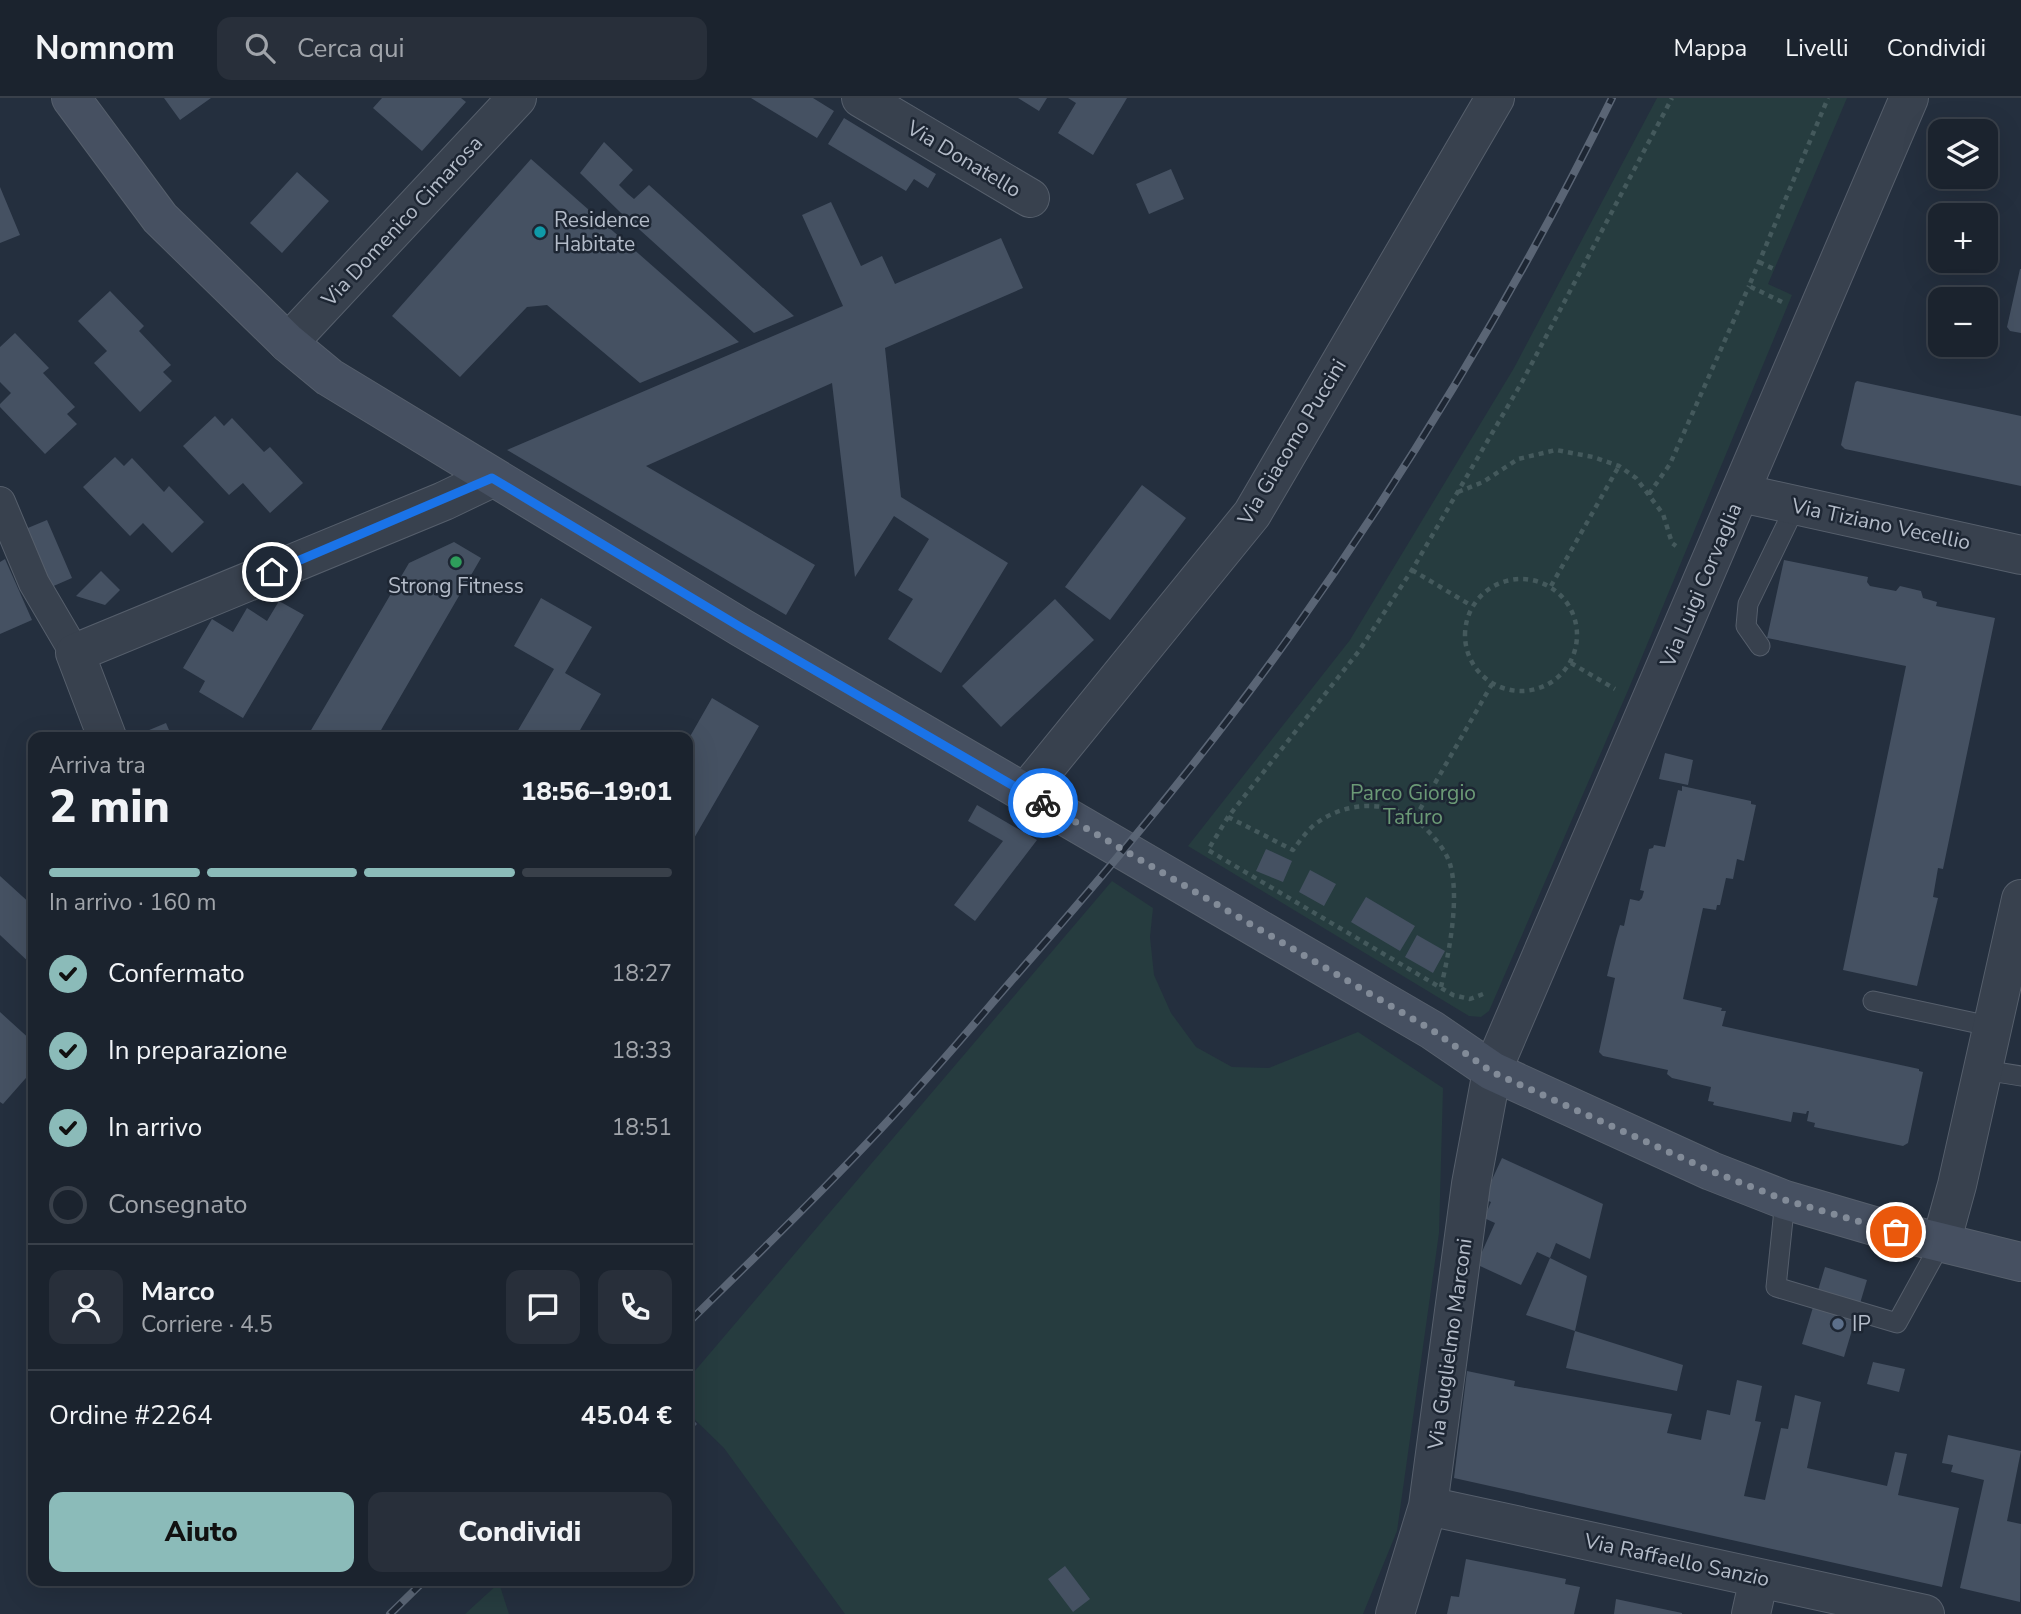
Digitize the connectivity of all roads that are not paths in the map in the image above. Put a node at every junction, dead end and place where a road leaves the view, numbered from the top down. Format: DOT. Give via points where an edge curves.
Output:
graph roads {
  1 [pos="71,98"];
  2 [pos="517,98"];
  3 [pos="861,98"];
  4 [pos="1495,98"];
  5 [pos="1909,98"];
  6 [pos="1030,198"];
  7 [pos="288,343"];
  8 [pos="492,478"];
  9 [pos="1741,493"];
  10 [pos="0,502"];
  11 [pos="1796,505"];
  12 [pos="2021,555"];
  13 [pos="1760,646"];
  14 [pos="75,653"];
  15 [pos="105,732"];
  16 [pos="1025,793"];
  17 [pos="2021,899"];
  18 [pos="1873,1001"];
  19 [pos="1994,1027"];
  20 [pos="1984,1070"];
  21 [pos="1492,1072"];
  22 [pos="2021,1076"];
  23 [pos="1785,1200"];
  24 [pos="1941,1243"];
  25 [pos="2021,1262"];
  26 [pos="1428,1506"];
  27 [pos="1755,1596"];
  28 [pos="1395,1614"];
  29 [pos="1925,1614"];
  1 -- 7 [label="main road" via="160,218"];
  2 -- 7 [label="street, Via Domenico Cimarosa"];
  3 -- 6 [label="street, Via Donatello"];
  4 -- 16 [label="street, Via Giacomo Puccini" via="1252,514"];
  5 -- 9 [label="street, Via Luigi Corvaglia"];
  7 -- 8 [label="main road" via="329,377"];
  8 -- 14 [label="street"];
  8 -- 16 [label="main road"];
  9 -- 11 [label="street, Via Tiziano Vecellio"];
  9 -- 21 [label="street, Via Luigi Corvaglia"];
  10 -- 14 [label="street" via="34,583"];
  11 -- 12 [label="street, Via Tiziano Vecellio"];
  11 -- 13 [label="lane" via="1748,604 1746,626"];
  14 -- 15 [label="street"];
  16 -- 21 [label="main road" via="1432,1030"];
  17 -- 19 [label="street"];
  18 -- 19 [label="lane"];
  19 -- 20 [label="street"];
  20 -- 22 [label="lane"];
  20 -- 24 [label="street"];
  21 -- 23 [label="main road"];
  21 -- 26 [label="street, Via Guglielmo Marconi" via="1471,1184"];
  23 -- 24 [label="main road"];
  23 -- 24 [label="lane" via="1776,1287 1897,1323"];
  24 -- 25 [label="main road"];
  26 -- 27 [label="street, Via Raffaello Sanzio"];
  26 -- 28 [label="street, Via Guglielmo Marconi"];
  27 -- 29 [label="street, Via Raffaello Sanzio"];
}
